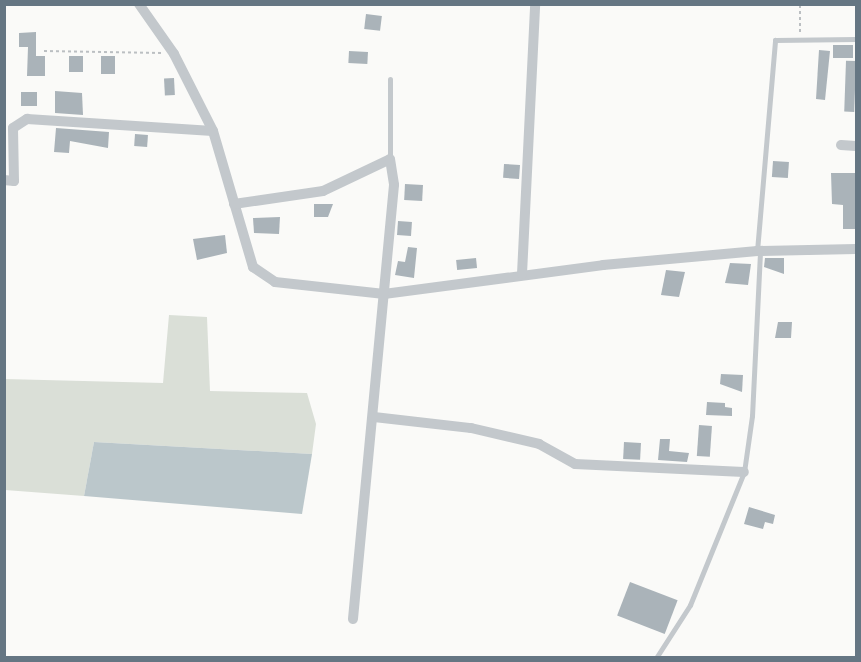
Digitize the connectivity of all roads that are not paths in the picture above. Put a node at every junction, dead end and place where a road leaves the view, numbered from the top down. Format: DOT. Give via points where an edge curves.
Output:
graph roads {
  1 [pos="139,4"];
  2 [pos="535,4"];
  3 [pos="856,39"];
  4 [pos="390,79"];
  5 [pos="213,131"];
  6 [pos="841,145"];
  7 [pos="856,146"];
  8 [pos="390,159"];
  9 [pos="4,180"];
  10 [pos="234,204"];
  11 [pos="856,249"];
  12 [pos="758,251"];
  13 [pos="522,274"];
  14 [pos="384,294"];
  15 [pos="374,417"];
  16 [pos="744,472"];
  17 [pos="353,619"];
  18 [pos="656,657"];
  1 -- 5 [label="street" via="170,48"];
  2 -- 13 [label="street"];
  3 -- 12 [label="lane" via="775,40"];
  4 -- 8 [label="lane"];
  5 -- 9 [label="street" via="27,119 13,128 14,181"];
  5 -- 10 [label="street"];
  6 -- 7 [label="street"];
  8 -- 10 [label="street" via="323,191"];
  8 -- 14 [label="street" via="394,185"];
  10 -- 14 [label="street" via="253,267 263,276 275,282"];
  11 -- 12 [label="street"];
  12 -- 13 [label="street"];
  12 -- 16 [label="lane" via="752,416"];
  13 -- 14 [label="street"];
  14 -- 15 [label="street"];
  15 -- 16 [label="street" via="471,428 539,444 575,464"];
  15 -- 17 [label="street"];
  16 -- 18 [label="lane" via="690,605"];
}
